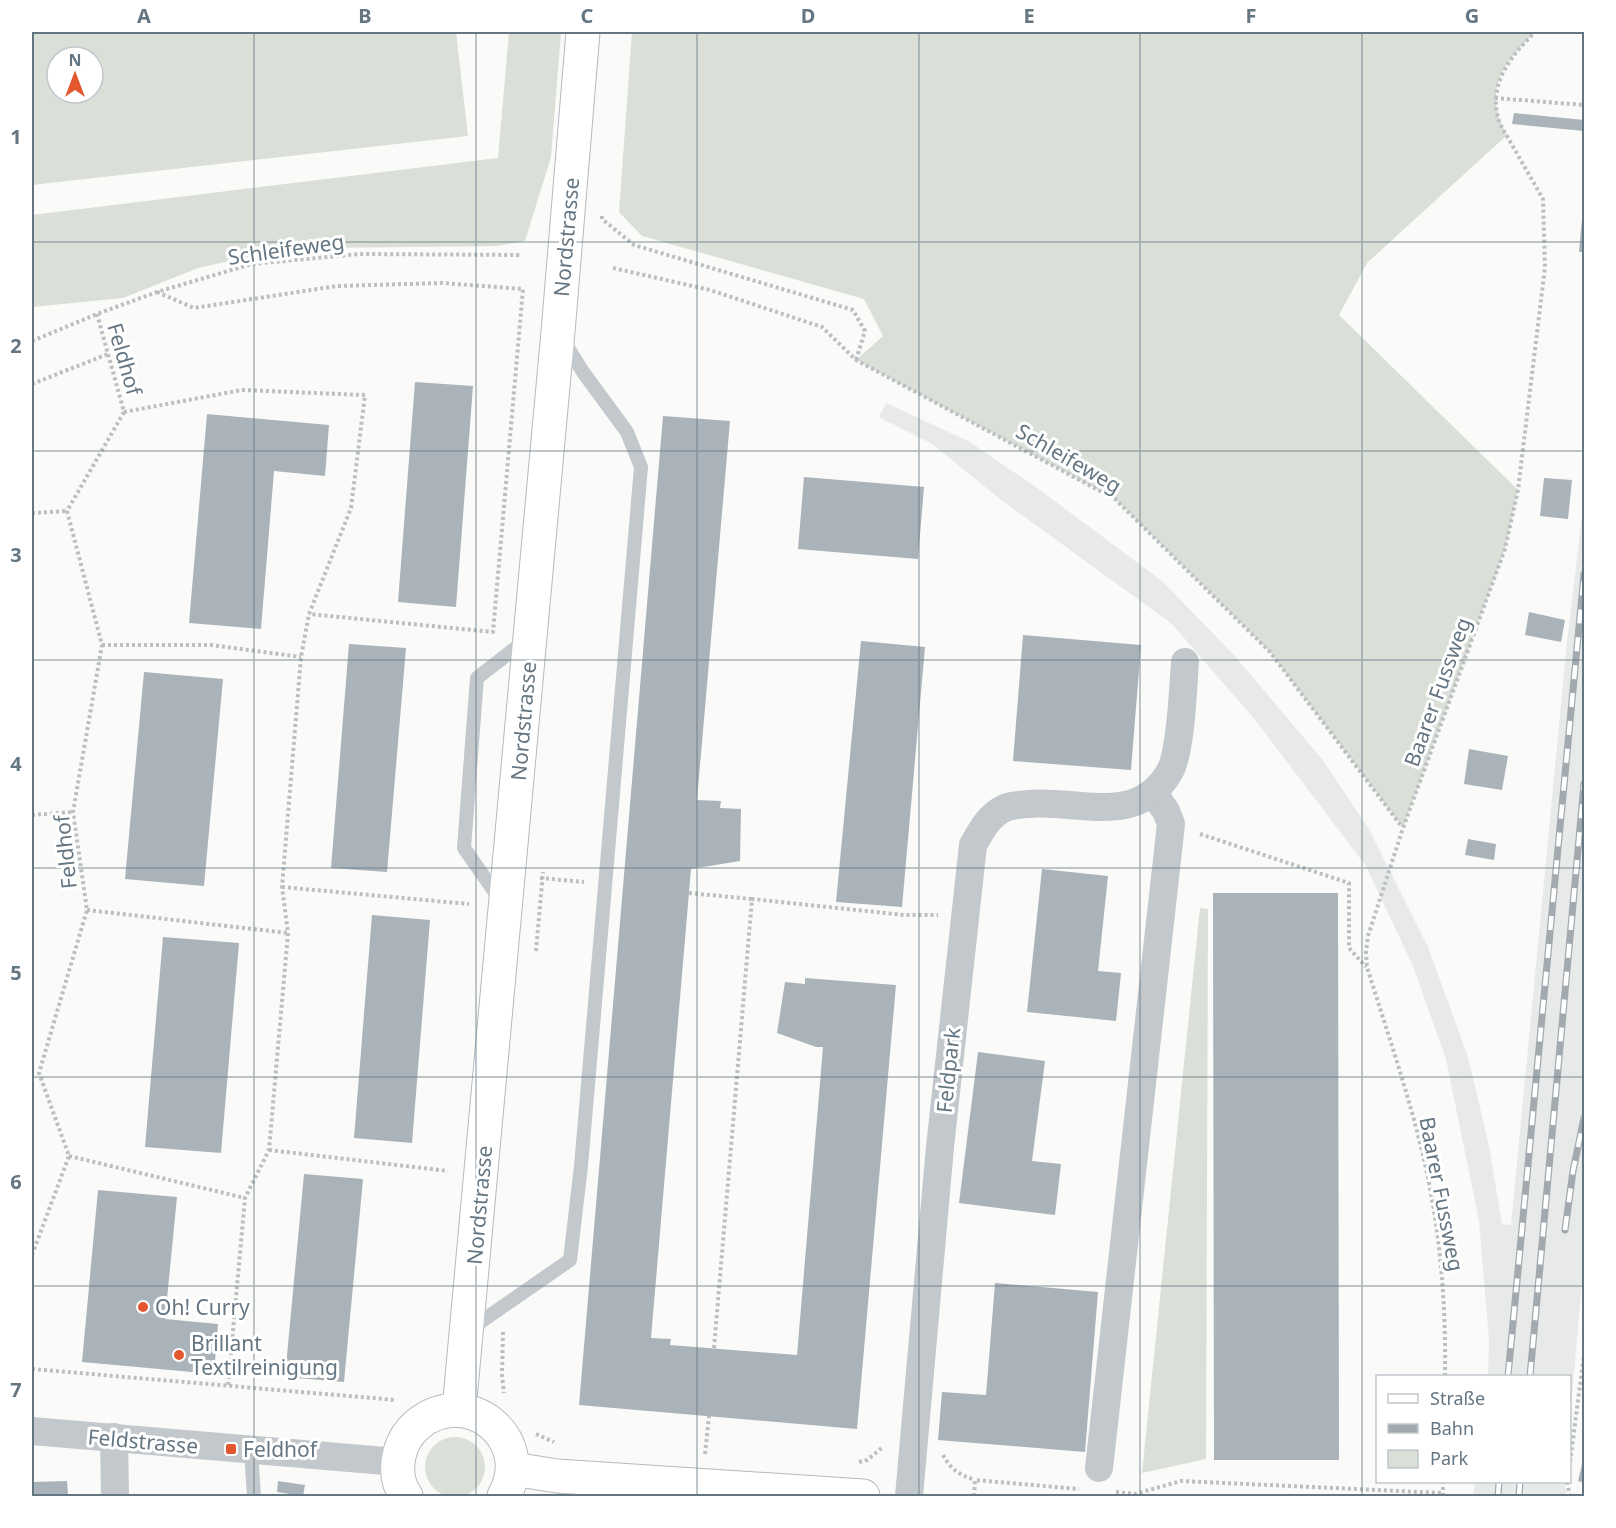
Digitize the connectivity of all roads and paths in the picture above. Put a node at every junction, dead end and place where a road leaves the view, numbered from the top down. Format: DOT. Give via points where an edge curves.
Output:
graph roads {
  1 [pos="584,32"];
  2 [pos="1535,32"];
  3 [pos="1495,98"];
  4 [pos="1584,105"];
  5 [pos="603,207"];
  6 [pos="521,255"];
  7 [pos="613,268"];
  8 [pos="157,292"];
  9 [pos="97,314"];
  10 [pos="558,332"];
  11 [pos="32,341"];
  12 [pos="108,354"];
  13 [pos="856,360"];
  14 [pos="32,384"];
  15 [pos="124,411"];
  16 [pos="66,511"];
  17 [pos="32,513"];
  18 [pos="309,615"];
  19 [pos="531,636"];
  20 [pos="102,645"];
  21 [pos="301,657"];
  22 [pos="1185,662"];
  23 [pos="1153,793"];
  24 [pos="73,812"];
  25 [pos="32,815"];
  26 [pos="1170,824"];
  27 [pos="1403,828"];
  28 [pos="607,884"];
  29 [pos="282,887"];
  30 [pos="507,891"];
  31 [pos="689,893"];
  32 [pos="752,898"];
  33 [pos="469,904"];
  34 [pos="87,910"];
  35 [pos="904,915"];
  36 [pos="288,933"];
  37 [pos="1367,967"];
  38 [pos="32,1073"];
  39 [pos="39,1073"];
  40 [pos="269,1150"];
  41 [pos="69,1156"];
  42 [pos="448,1171"];
  43 [pos="245,1198"];
  44 [pos="32,1255"];
  45 [pos="467,1332"];
  46 [pos="714,1348"];
  47 [pos="1584,1355"];
  48 [pos="32,1369"];
  49 [pos="495,1375"];
  50 [pos="1445,1375"];
  51 [pos="502,1376"];
  52 [pos="228,1386"];
  53 [pos="404,1401"];
  54 [pos="459,1410"];
  55 [pos="709,1416"];
  56 [pos="32,1431"];
  57 [pos="114,1437"];
  58 [pos="939,1448"];
  59 [pos="1571,1448"];
  60 [pos="251,1451"];
  61 [pos="705,1458"];
  62 [pos="398,1462"];
  63 [pos="975,1480"];
  64 [pos="509,1483"];
  65 [pos="1097,1483"];
  66 [pos="1443,1495"];
  67 [pos="115,1497"];
  68 [pos="254,1497"];
  69 [pos="406,1497"];
  70 [pos="863,1497"];
  71 [pos="909,1497"];
  72 [pos="974,1497"];
  1 -- 10 [label="main road, Nordstrasse"];
  2 -- 3 [label="path" via="1502,73"];
  3 -- 4 [label="path"];
  3 -- 27 [label="path, Baarer Fussweg" via="1500,123 1544,199 1545,267 1518,490 1505,549"];
  5 -- 13 [label="path" via="602,219 634,245 853,310 865,331"];
  6 -- 8 [label="path, Schleifeweg" via="360,254 252,264"];
  7 -- 13 [label="path, Schleifeweg" via="710,290 822,327"];
  8 -- 9 [label="path, Schleifeweg"];
  8 -- 18 [label="path" via="194,308 337,286 442,284 523,289 494,632"];
  9 -- 11 [label="path, Schleifeweg"];
  9 -- 12 [label="path, Feldhof"];
  10 -- 19 [label="main road, Nordstrasse"];
  10 -- 28 [label="lane" via="627,432 641,467"];
  12 -- 14 [label="path"];
  12 -- 15 [label="path, Feldhof"];
  13 -- 27 [label="path, Schleifeweg" via="1115,499 1270,652"];
  15 -- 16 [label="path, Feldhof"];
  15 -- 18 [label="path, Feldhof" via="242,390 365,395 351,508"];
  16 -- 17 [label="path"];
  16 -- 20 [label="path, Feldhof"];
  18 -- 21 [label="path"];
  19 -- 30 [label="main road, Nordstrasse"];
  19 -- 30 [label="lane" via="477,678 464,848"];
  20 -- 21 [label="path" via="211,645"];
  20 -- 24 [label="path, Feldhof"];
  21 -- 29 [label="path"];
  22 -- 23 [label="street, Feldpark" via="1178,739 1171,769"];
  23 -- 26 [label="street"];
  23 -- 71 [label="street, Feldpark" via="1136,803 1108,808 1035,804 1006,807 985,823 973,845 940,1147"];
  24 -- 25 [label="path"];
  24 -- 34 [label="path, Feldhof"];
  26 -- 37 [label="path" via="1349,883 1349,948"];
  26 -- 65 [label="street"];
  27 -- 37 [label="path, Baarer Fussweg" via="1368,936"];
  28 -- 30 [label="path"];
  28 -- 45 [label="lane" via="570,1260"];
  29 -- 33 [label="path"];
  29 -- 36 [label="path"];
  30 -- 45 [label="main road, Nordstrasse"];
  31 -- 32 [label="path"];
  32 -- 35 [label="path"];
  32 -- 46 [label="path"];
  34 -- 36 [label="path"];
  34 -- 39 [label="path, Feldhof"];
  36 -- 40 [label="path"];
  37 -- 50 [label="path, Baarer Fussweg" via="1427,1173 1443,1280"];
  38 -- 39 [label="path"];
  39 -- 41 [label="path"];
  40 -- 42 [label="path"];
  40 -- 43 [label="path"];
  41 -- 43 [label="path"];
  41 -- 44 [label="path"];
  43 -- 52 [label="path"];
  45 -- 54 [label="main road, Nordstrasse"];
  47 -- 59 [label="path"];
  48 -- 52 [label="path"];
  49 -- 51 [label="path"];
  52 -- 53 [label="path"];
  54 -- 62 [label="main road" via="441,1411 425,1418 402,1444"];
  54 -- 64 [label="main road" via="492,1422 504,1436 511,1452"];
  55 -- 61 [label="path"];
  56 -- 57 [label="street, Feldstrasse"];
  57 -- 60 [label="street, Feldstrasse"];
  57 -- 67 [label="street"];
  58 -- 63 [label="path" via="953,1471"];
  60 -- 62 [label="street, Feldstrasse"];
  60 -- 68 [label="lane"];
  62 -- 69 [label="main road"];
  63 -- 65 [label="path"];
  63 -- 72 [label="path"];
  64 -- 70 [label="main road" via="557,1476"];
  65 -- 66 [label="path" via="1135,1494 1181,1481"];
}
